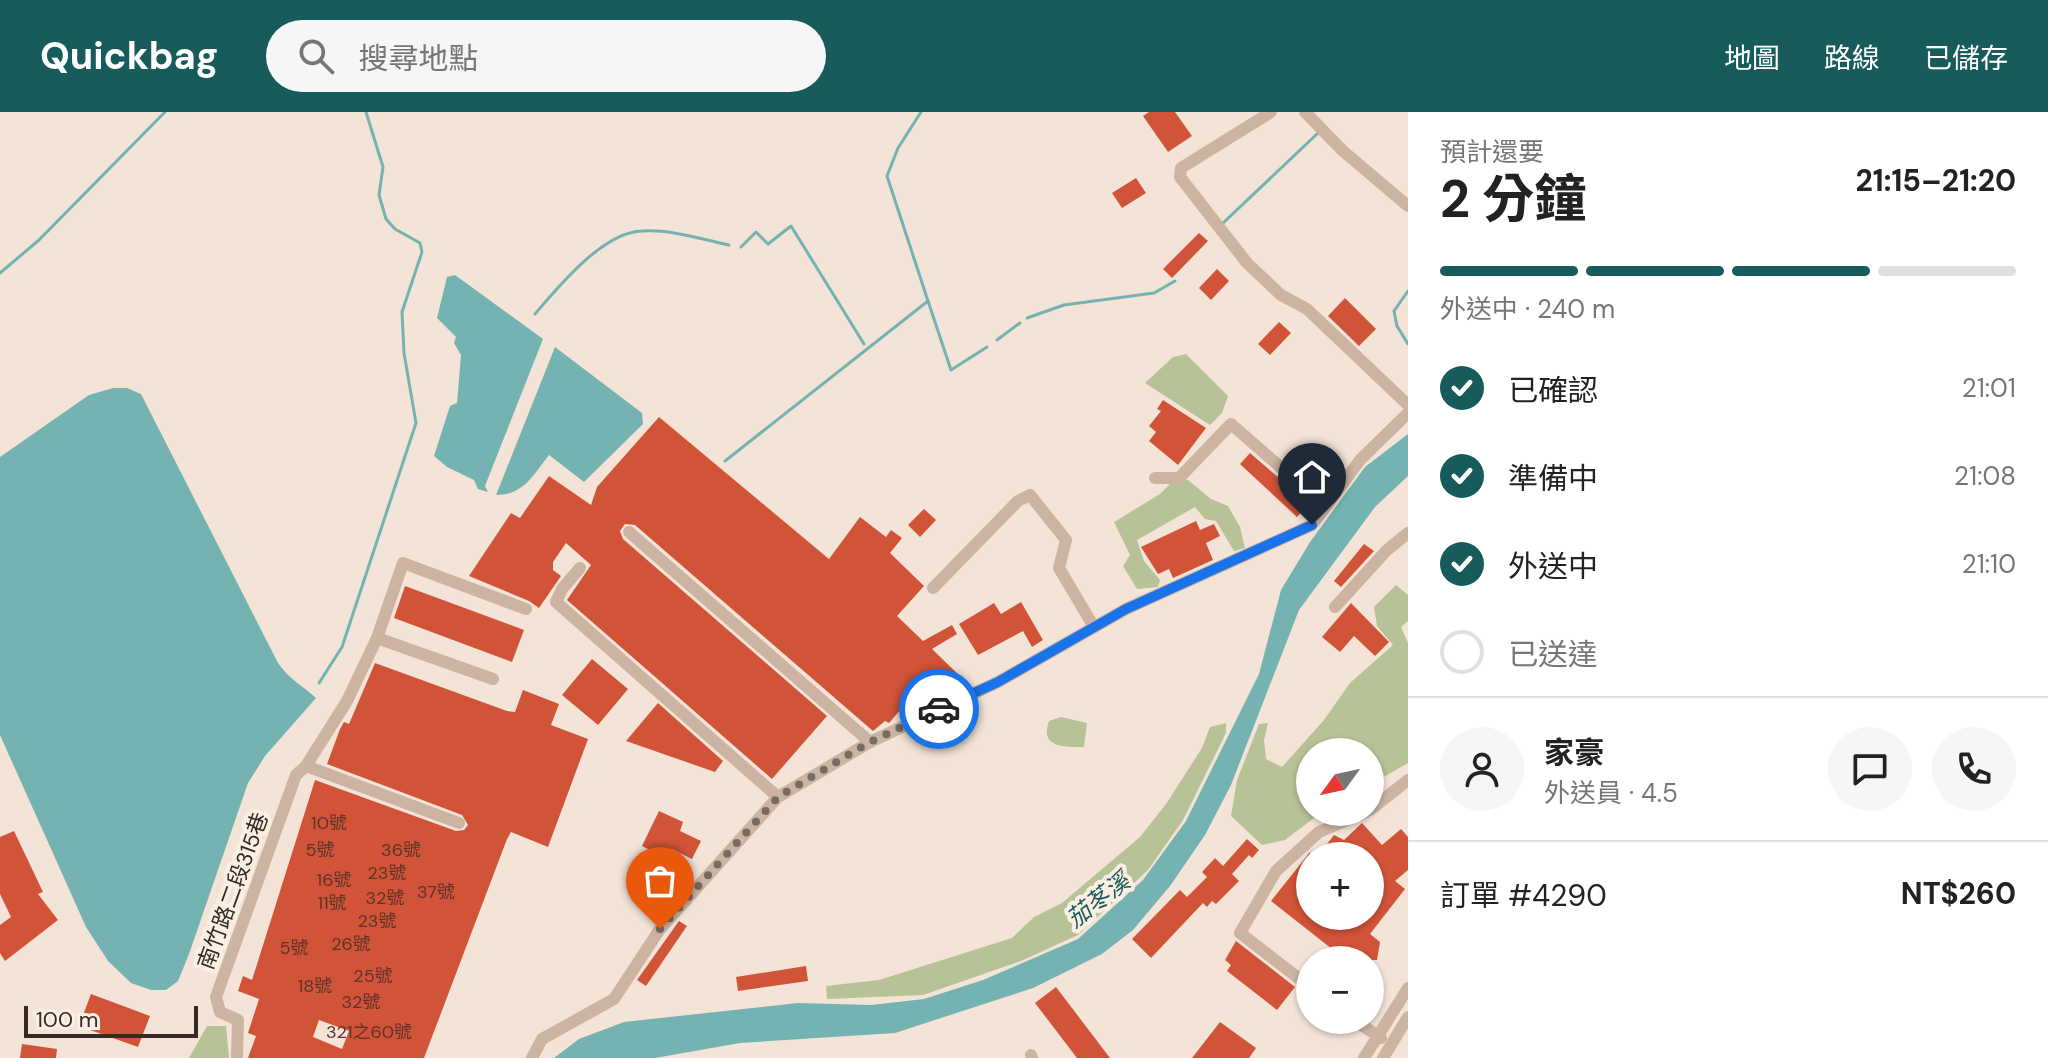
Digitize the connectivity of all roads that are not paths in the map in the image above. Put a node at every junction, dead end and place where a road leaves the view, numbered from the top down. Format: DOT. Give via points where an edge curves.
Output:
graph roads {
  1 [pos="1271,112"];
  2 [pos="1305,112"];
  3 [pos="1408,206"];
  4 [pos="1408,405"];
  5 [pos="1408,413"];
  6 [pos="1155,478"];
  7 [pos="1325,506"];
  8 [pos="629,532"];
  9 [pos="1408,533"];
  10 [pos="580,568"];
  11 [pos="933,588"];
  12 [pos="1335,607"];
  13 [pos="526,609"];
  14 [pos="1094,627"];
  15 [pos="377,638"];
  16 [pos="493,679"];
  17 [pos="870,742"];
  18 [pos="301,770"];
  19 [pos="1408,780"];
  20 [pos="778,797"];
  21 [pos="1384,799"];
  22 [pos="459,823"];
  23 [pos="1333,826"];
  24 [pos="1296,976"];
  25 [pos="1408,988"];
  26 [pos="1408,1017"];
  27 [pos="1376,1035"];
  28 [pos="1392,1042"];
  29 [pos="237,1058"];
  30 [pos="532,1058"];
  31 [pos="1364,1058"];
  32 [pos="1383,1058"];
  1 -- 4 [label="street" via="1181,168 1180,177 1247,263 1281,295 1307,309"];
  2 -- 3 [label="street"];
  5 -- 7 [label="street" via="1360,460"];
  6 -- 7 [label="street" via="1179,478 1231,424"];
  7 -- 14 [label="street" via="1312,525"];
  8 -- 17 [label="street"];
  9 -- 12 [label="street"];
  10 -- 20 [label="street" via="556,602"];
  11 -- 14 [label="street" via="1030,495 1066,540 1059,568"];
  13 -- 15 [label="street" via="403,563"];
  14 -- 17 [label="street"];
  15 -- 16 [label="street"];
  15 -- 18 [label="street" via="347,701"];
  17 -- 20 [label="street"];
  18 -- 22 [label="street"];
  18 -- 29 [label="street, 南竹路二段315巷" via="216,997 220,1012 238,1020"];
  19 -- 21 [label="street"];
  20 -- 30 [label="street" via="660,929 614,999 542,1039"];
  23 -- 24 [label="street" via="1276,871 1240,933"];
  25 -- 27 [label="street"];
  26 -- 28 [label="street"];
  27 -- 28 [label="street"];
  27 -- 31 [label="street"];
  28 -- 32 [label="street"];
}
